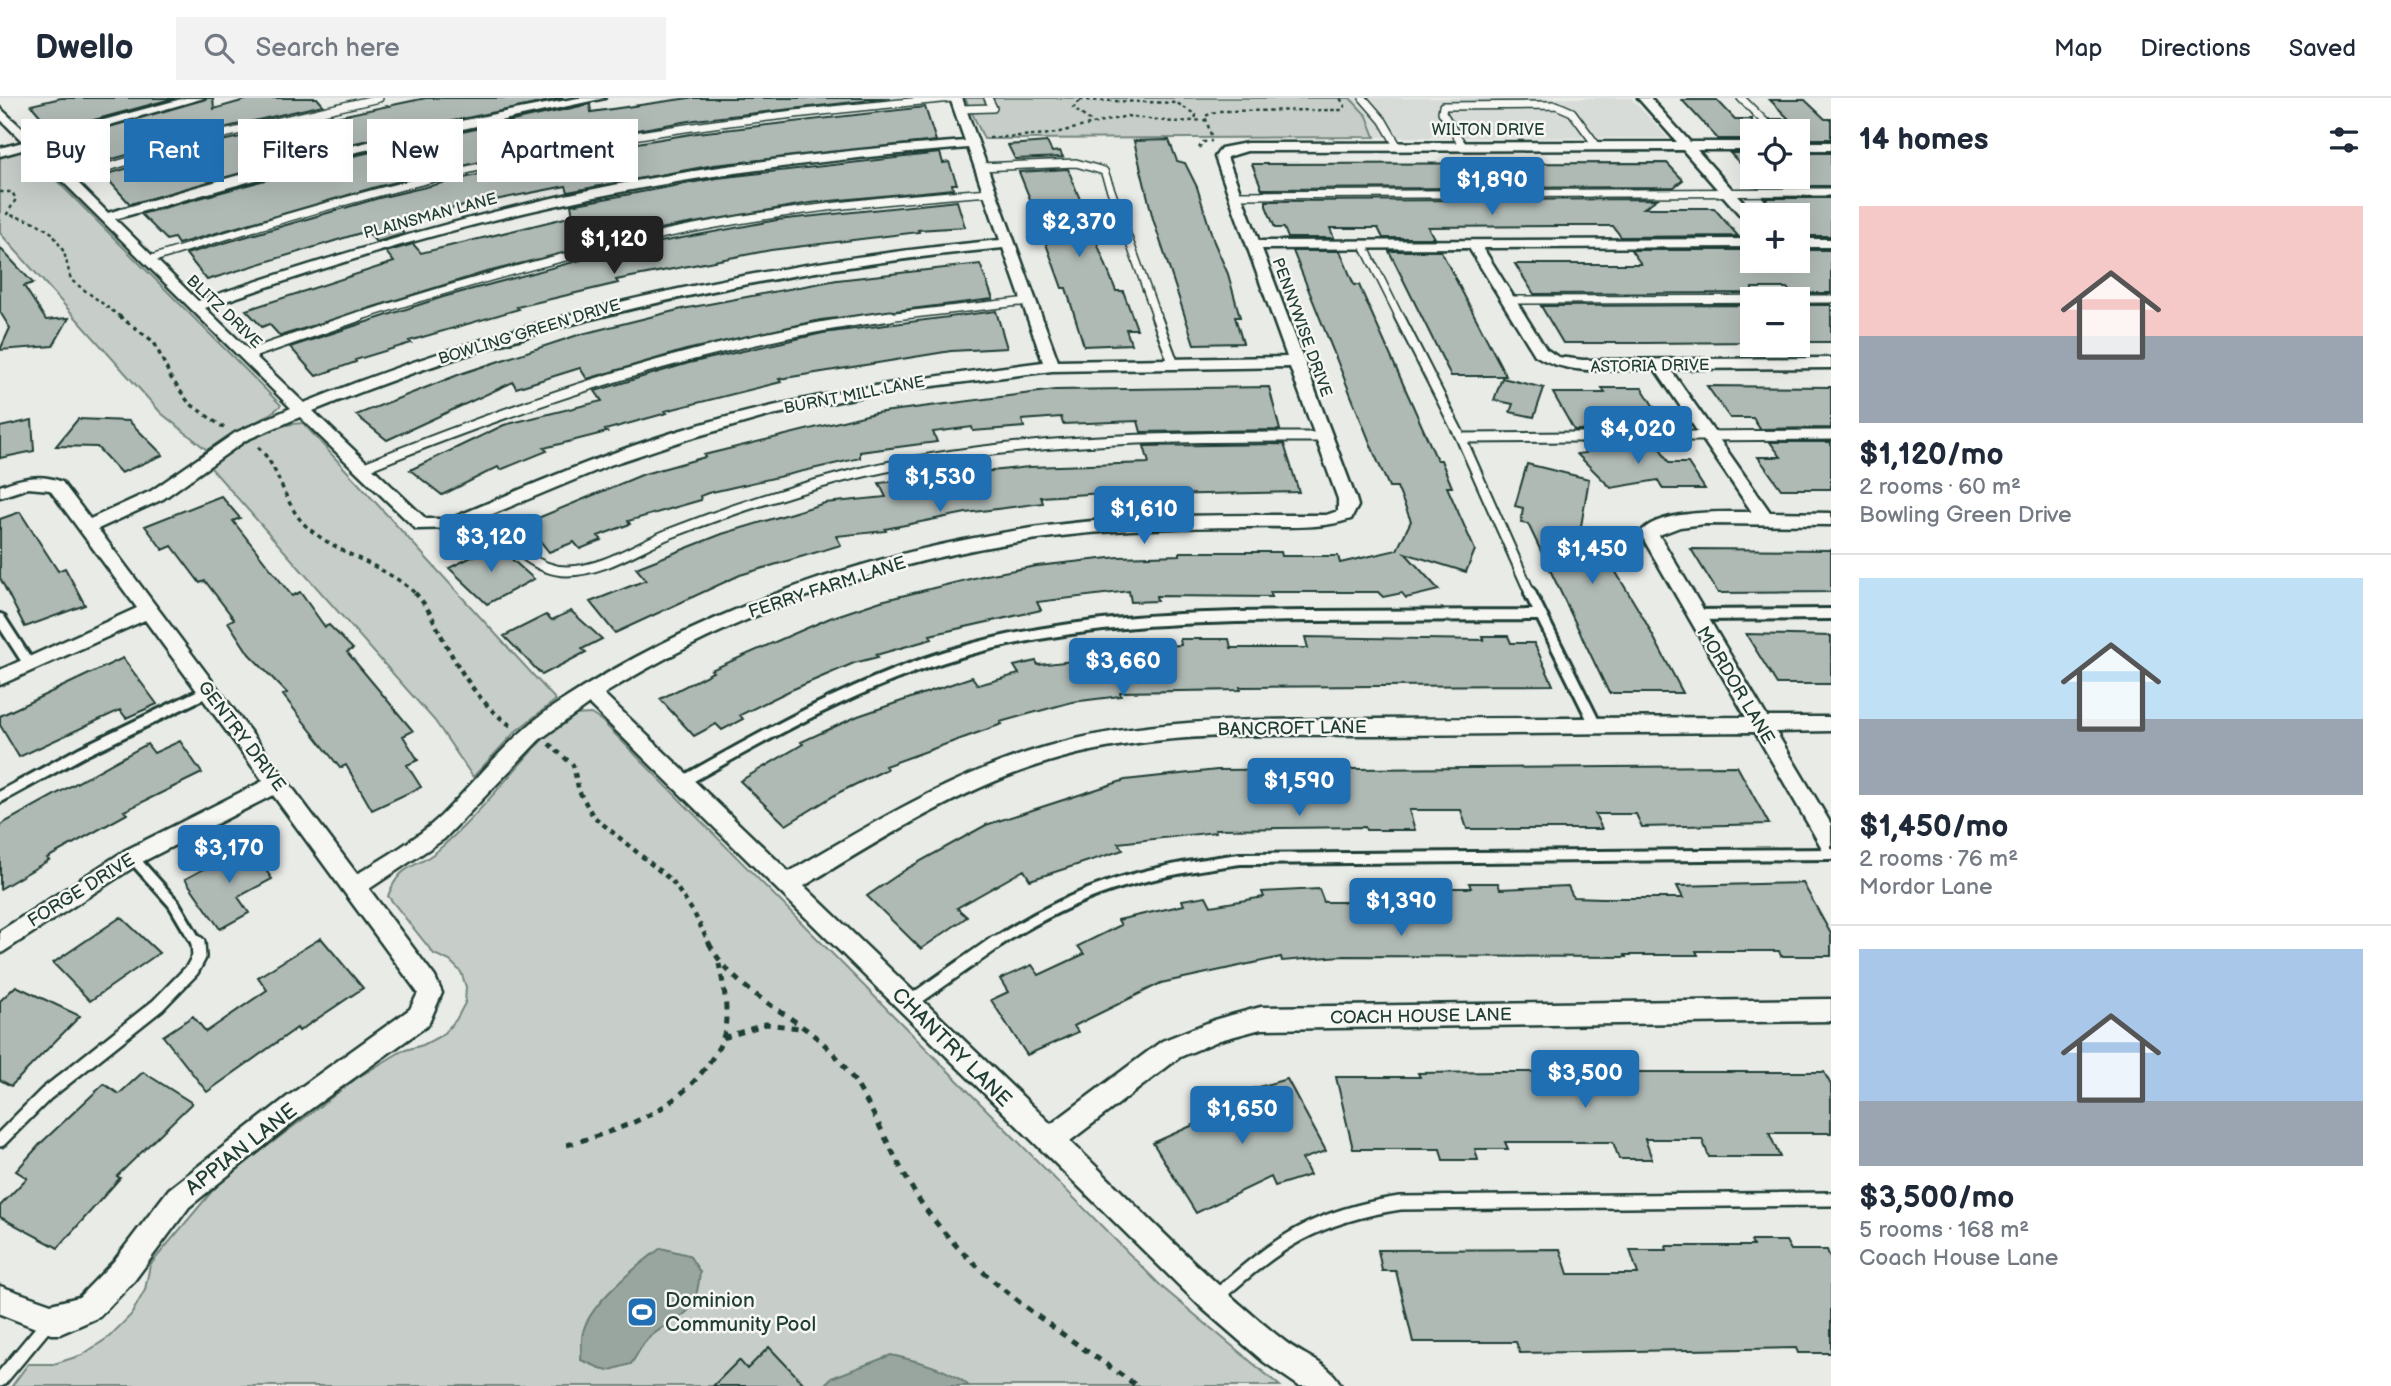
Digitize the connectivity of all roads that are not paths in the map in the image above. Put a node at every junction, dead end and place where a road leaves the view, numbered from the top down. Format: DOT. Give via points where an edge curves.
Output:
graph roads {
  1 [pos="198,98"];
  2 [pos="379,98"];
  3 [pos="599,98"];
  4 [pos="988,98"];
  5 [pos="1363,98"];
  6 [pos="1644,98"];
  7 [pos="1741,98"];
  8 [pos="956,102"];
  9 [pos="0,112"];
  10 [pos="1762,119"];
  11 [pos="110,121"];
  12 [pos="21,134"];
  13 [pos="972,144"];
  14 [pos="21,145"];
  15 [pos="1398,146"];
  16 [pos="1463,146"];
  17 [pos="1597,146"];
  18 [pos="1686,146"];
  19 [pos="1740,146"];
  20 [pos="1810,146"];
  21 [pos="1831,146"];
  22 [pos="1226,151"];
  23 [pos="0,152"];
  24 [pos="110,166"];
  25 [pos="981,167"];
  26 [pos="69,182"];
  27 [pos="990,192"];
  28 [pos="1727,192"];
  29 [pos="1831,192"];
  30 [pos="1235,195"];
  31 [pos="1740,207"];
  32 [pos="105,218"];
  33 [pos="1008,243"];
  34 [pos="1740,243"];
  35 [pos="1810,243"];
  36 [pos="1831,243"];
  37 [pos="1473,244"];
  38 [pos="1255,245"];
  39 [pos="1364,246"];
  40 [pos="148,260"];
  41 [pos="1831,299"];
  42 [pos="1507,300"];
  43 [pos="1029,301"];
  44 [pos="195,307"];
  45 [pos="247,355"];
  46 [pos="1173,362"];
  47 [pos="1297,362"];
  48 [pos="1831,363"];
  49 [pos="1659,364"];
  50 [pos="1052,366"];
  51 [pos="302,409"];
  52 [pos="1709,435"];
  53 [pos="1831,435"];
  54 [pos="1323,437"];
  55 [pos="1461,438"];
  56 [pos="362,468"];
  57 [pos="0,492"];
  58 [pos="482,513"];
  59 [pos="1345,515"];
  60 [pos="1831,519"];
  61 [pos="1767,520"];
  62 [pos="431,526"];
  63 [pos="85,528"];
  64 [pos="148,611"];
  65 [pos="1831,614"];
  66 [pos="1541,615"];
  67 [pos="1695,615"];
  68 [pos="0,619"];
  69 [pos="29,664"];
  70 [pos="0,678"];
  71 [pos="208,691"];
  72 [pos="590,693"];
  73 [pos="1595,724"];
  74 [pos="1831,724"];
  75 [pos="1759,725"];
  76 [pos="682,782"];
  77 [pos="277,783"];
  78 [pos="0,797"];
  79 [pos="1831,844"];
  80 [pos="1831,854"];
  81 [pos="132,857"];
  82 [pos="787,885"];
  83 [pos="354,887"];
  84 [pos="0,944"];
  85 [pos="427,1003"];
  86 [pos="908,1004"];
  87 [pos="1831,1010"];
  88 [pos="0,1140"];
  89 [pos="1048,1142"];
  90 [pos="1831,1199"];
  91 [pos="1213,1299"];
  92 [pos="0,1300"];
  93 [pos="62,1317"];
  94 [pos="0,1380"];
  95 [pos="1326,1386"];
  1 -- 11 [label="street"];
  2 -- 24 [label="lane"];
  3 -- 32 [label="street" via="361,146"];
  4 -- 8 [label="lane" via="993,108"];
  5 -- 15 [label="lane"];
  6 -- 18 [label="street"];
  7 -- 10 [label="lane"];
  8 -- 13 [label="street"];
  8 -- 40 [label="lane" via="736,121 569,148 361,195"];
  9 -- 12 [label="street, BLITZ DRIVE"];
  13 -- 25 [label="street"];
  13 -- 44 [label="street, PLAINSMAN LANE" via="744,167 592,194 414,236"];
  14 -- 23 [label="street"];
  15 -- 16 [label="street, WILTON DRIVE"];
  15 -- 22 [label="street, WILTON DRIVE"];
  16 -- 17 [label="street, WILTON DRIVE"];
  16 -- 17 [label="lane" via="1442,112 1443,106 1556,105 1572,112"];
  17 -- 18 [label="street, WILTON DRIVE"];
  18 -- 19 [label="street, WILTON DRIVE"];
  18 -- 28 [label="street"];
  20 -- 21 [label="street"];
  22 -- 30 [label="street, PENNYWISE DRIVE" via="1221,157"];
  25 -- 27 [label="street"];
  25 -- 46 [label="lane" via="1076,163 1104,171"];
  26 -- 32 [label="street, BLITZ DRIVE"];
  27 -- 33 [label="street"];
  27 -- 45 [label="lane" via="772,214 597,247 441,288"];
  28 -- 29 [label="lane"];
  28 -- 30 [label="lane"];
  28 -- 31 [label="street"];
  30 -- 38 [label="street, PENNYWISE DRIVE"];
  32 -- 40 [label="street, BLITZ DRIVE"];
  33 -- 43 [label="street"];
  33 -- 51 [label="street, BOWLING GREEN DRIVE" via="810,264 665,292 498,337"];
  34 -- 37 [label="street"];
  35 -- 36 [label="street"];
  37 -- 39 [label="street"];
  37 -- 42 [label="street"];
  38 -- 39 [label="street"];
  38 -- 47 [label="street, PENNYWISE DRIVE"];
  39 -- 55 [label="lane"];
  40 -- 44 [label="street, BLITZ DRIVE"];
  41 -- 42 [label="lane"];
  42 -- 49 [label="street, ASTORIA DRIVE" via="1540,352 1554,361"];
  43 -- 50 [label="street"];
  43 -- 56 [label="lane" via="838,323 654,363 544,398"];
  44 -- 45 [label="street, BLITZ DRIVE"];
  45 -- 51 [label="street, BLITZ DRIVE"];
  46 -- 47 [label="street, BURNT MILL LANE"];
  46 -- 50 [label="street, BURNT MILL LANE"];
  47 -- 54 [label="street, PENNYWISE DRIVE"];
  48 -- 49 [label="street, ASTORIA DRIVE"];
  49 -- 52 [label="street"];
  50 -- 58 [label="street, BURNT MILL LANE" via="891,386 770,411 604,461"];
  51 -- 56 [label="street, BLITZ DRIVE"];
  51 -- 63 [label="street, BOWLING GREEN DRIVE" via="249,432 157,494"];
  52 -- 53 [label="lane"];
  52 -- 55 [label="lane"];
  52 -- 61 [label="street"];
  54 -- 58 [label="lane" via="1117,438 940,458 845,477 756,502 578,570 543,567"];
  54 -- 59 [label="street, PENNYWISE DRIVE" via="1347,499"];
  55 -- 66 [label="lane"];
  56 -- 62 [label="street, BLITZ DRIVE" via="417,523"];
  57 -- 63 [label="street, GENTRY DRIVE" via="40,482 56,486"];
  58 -- 62 [label="street, BURNT MILL LANE"];
  59 -- 72 [label="street, FERRY FARM LANE" via="1327,521 1116,525 958,547 789,596 726,622"];
  60 -- 61 [label="street"];
  61 -- 67 [label="street, MORDOR LANE" via="1680,519 1654,526 1650,538"];
  63 -- 64 [label="street, GENTRY DRIVE"];
  64 -- 69 [label="street"];
  64 -- 71 [label="street, GENTRY DRIVE"];
  65 -- 67 [label="lane"];
  66 -- 73 [label="lane"];
  66 -- 76 [label="lane" via="1199,616 1034,635 958,653 835,699"];
  67 -- 75 [label="street, MORDOR LANE"];
  68 -- 69 [label="lane"];
  69 -- 70 [label="street"];
  71 -- 77 [label="street, GENTRY DRIVE"];
  71 -- 78 [label="lane"];
  72 -- 76 [label="street, CHANTRY LANE"];
  72 -- 83 [label="street, FERRY FARM LANE" via="539,727 446,824"];
  73 -- 75 [label="street, BANCROFT LANE"];
  73 -- 82 [label="street, BANCROFT LANE" via="1226,729 1112,741 1049,754 940,796"];
  74 -- 75 [label="street, BANCROFT LANE"];
  75 -- 79 [label="street, MORDOR LANE"];
  76 -- 82 [label="street, CHANTRY LANE"];
  77 -- 81 [label="street, FORGE DRIVE"];
  77 -- 83 [label="street, GENTRY DRIVE"];
  80 -- 86 [label="lane" via="1240,859 1209,864 1111,883 1069,900 1003,937"];
  81 -- 84 [label="street, FORGE DRIVE"];
  81 -- 88 [label="lane" via="194,932 200,955 193,973 168,998 50,1090"];
  82 -- 86 [label="street, CHANTRY LANE"];
  83 -- 85 [label="street, GENTRY DRIVE" via="426,984 430,993"];
  85 -- 93 [label="street, APPIAN LANE" via="406,1027 296,1105 179,1198 103,1295"];
  86 -- 89 [label="street, CHANTRY LANE"];
  87 -- 89 [label="street, COACH HOUSE LANE" via="1261,1018 1171,1049"];
  89 -- 91 [label="street, CHANTRY LANE"];
  90 -- 91 [label="lane" via="1400,1203 1355,1209 1307,1225 1265,1252"];
  91 -- 95 [label="street, CHANTRY LANE" via="1274,1352"];
  92 -- 93 [label="street"];
  93 -- 94 [label="lane"];
}
